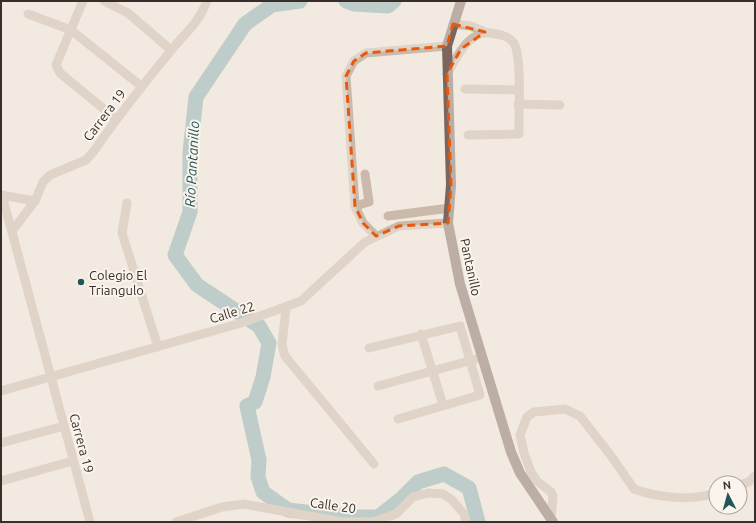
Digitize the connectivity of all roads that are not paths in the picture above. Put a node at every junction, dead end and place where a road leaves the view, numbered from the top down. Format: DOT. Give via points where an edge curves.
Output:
graph roads {
  1 [pos="83,1"];
  2 [pos="104,1"];
  3 [pos="207,1"];
  4 [pos="461,1"];
  5 [pos="28,14"];
  6 [pos="453,24"];
  7 [pos="71,30"];
  8 [pos="485,32"];
  9 [pos="448,46"];
  10 [pos="171,50"];
  11 [pos="447,74"];
  12 [pos="141,86"];
  13 [pos="465,89"];
  14 [pos="518,90"];
  15 [pos="518,104"];
  16 [pos="560,105"];
  17 [pos="116,119"];
  18 [pos="468,135"];
  19 [pos="365,174"];
  20 [pos="1,195"];
  21 [pos="35,201"];
  22 [pos="127,203"];
  23 [pos="355,206"];
  24 [pos="450,208"];
  25 [pos="388,216"];
  26 [pos="364,223"];
  27 [pos="448,223"];
  28 [pos="12,231"];
  29 [pos="376,236"];
  30 [pos="365,242"];
  31 [pos="286,308"];
  32 [pos="421,334"];
  33 [pos="158,347"];
  34 [pos="369,348"];
  35 [pos="484,356"];
  36 [pos="471,361"];
  37 [pos="432,371"];
  38 [pos="51,377"];
  39 [pos="378,386"];
  40 [pos="1,391"];
  41 [pos="443,405"];
  42 [pos="398,420"];
  43 [pos="64,426"];
  44 [pos="1,443"];
  45 [pos="73,461"];
  46 [pos="374,464"];
  47 [pos="1,482"];
  48 [pos="708,495"];
  49 [pos="552,520"];
  50 [pos="90,522"];
  51 [pos="176,522"];
  52 [pos="466,522"];
  1 -- 7 [label="street"];
  2 -- 10 [label="street" via="128,13"];
  3 -- 10 [label="street, Carrera 19" via="194,25"];
  4 -- 6 [label="main road, Pantanillo"];
  5 -- 7 [label="street"];
  6 -- 8 [label="street" via="471,26"];
  6 -- 9 [label="main road, Pantanillo"];
  7 -- 12 [label="street"];
  7 -- 17 [label="street" via="56,65 60,74"];
  8 -- 11 [label="street" via="461,49"];
  8 -- 14 [label="street" via="506,36 514,43 519,58"];
  9 -- 11 [label="main road, Pantanillo"];
  9 -- 23 [label="street" via="366,53 354,61 346,76"];
  10 -- 12 [label="street, Carrera 19"];
  11 -- 24 [label="main road, Pantanillo"];
  12 -- 17 [label="street, Carrera 19"];
  13 -- 14 [label="street"];
  14 -- 15 [label="street"];
  15 -- 16 [label="street"];
  15 -- 18 [label="street" via="518,134"];
  17 -- 21 [label="street, Carrera 19" via="86,160 50,175 43,182"];
  19 -- 23 [label="street" via="369,202"];
  20 -- 21 [label="street"];
  20 -- 28 [label="street, Carrera 19"];
  21 -- 28 [label="street, Carrera 19"];
  22 -- 33 [label="street" via="122,233"];
  23 -- 26 [label="street"];
  24 -- 25 [label="street"];
  24 -- 27 [label="main road, Pantanillo"];
  26 -- 29 [label="street"];
  26 -- 30 [label="street"];
  27 -- 29 [label="street, Calle 22" via="399,226"];
  27 -- 35 [label="main road, Pantanillo" via="460,284"];
  28 -- 38 [label="street, Carrera 19"];
  29 -- 30 [label="street, Calle 22"];
  30 -- 31 [label="street, Calle 22" via="300,301"];
  31 -- 33 [label="street, Calle 22"];
  31 -- 46 [label="street" via="282,344 285,356"];
  32 -- 34 [label="street"];
  32 -- 36 [label="street" via="460,326"];
  32 -- 37 [label="street"];
  33 -- 38 [label="street, Calle 22"];
  35 -- 36 [label="street"];
  35 -- 49 [label="main road, Pantanillo" via="511,452 520,473"];
  36 -- 37 [label="street"];
  36 -- 41 [label="street" via="480,395"];
  37 -- 39 [label="street"];
  37 -- 41 [label="street"];
  38 -- 40 [label="street, Calle 22"];
  38 -- 43 [label="street, Carrera 19"];
  41 -- 42 [label="street"];
  43 -- 44 [label="street"];
  43 -- 45 [label="street, Carrera 19"];
  45 -- 47 [label="street"];
  45 -- 50 [label="street, Carrera 19"];
  48 -- 49 [label="street" via="660,496 634,489 580,416 565,409 554,408 534,412 527,417 520,435 531,472 553,496"];
  51 -- 52 [label="street, Calle 20" via="222,507 244,504 342,522 373,522 396,514 413,497 428,493 443,494 452,500 464,514"];
}
